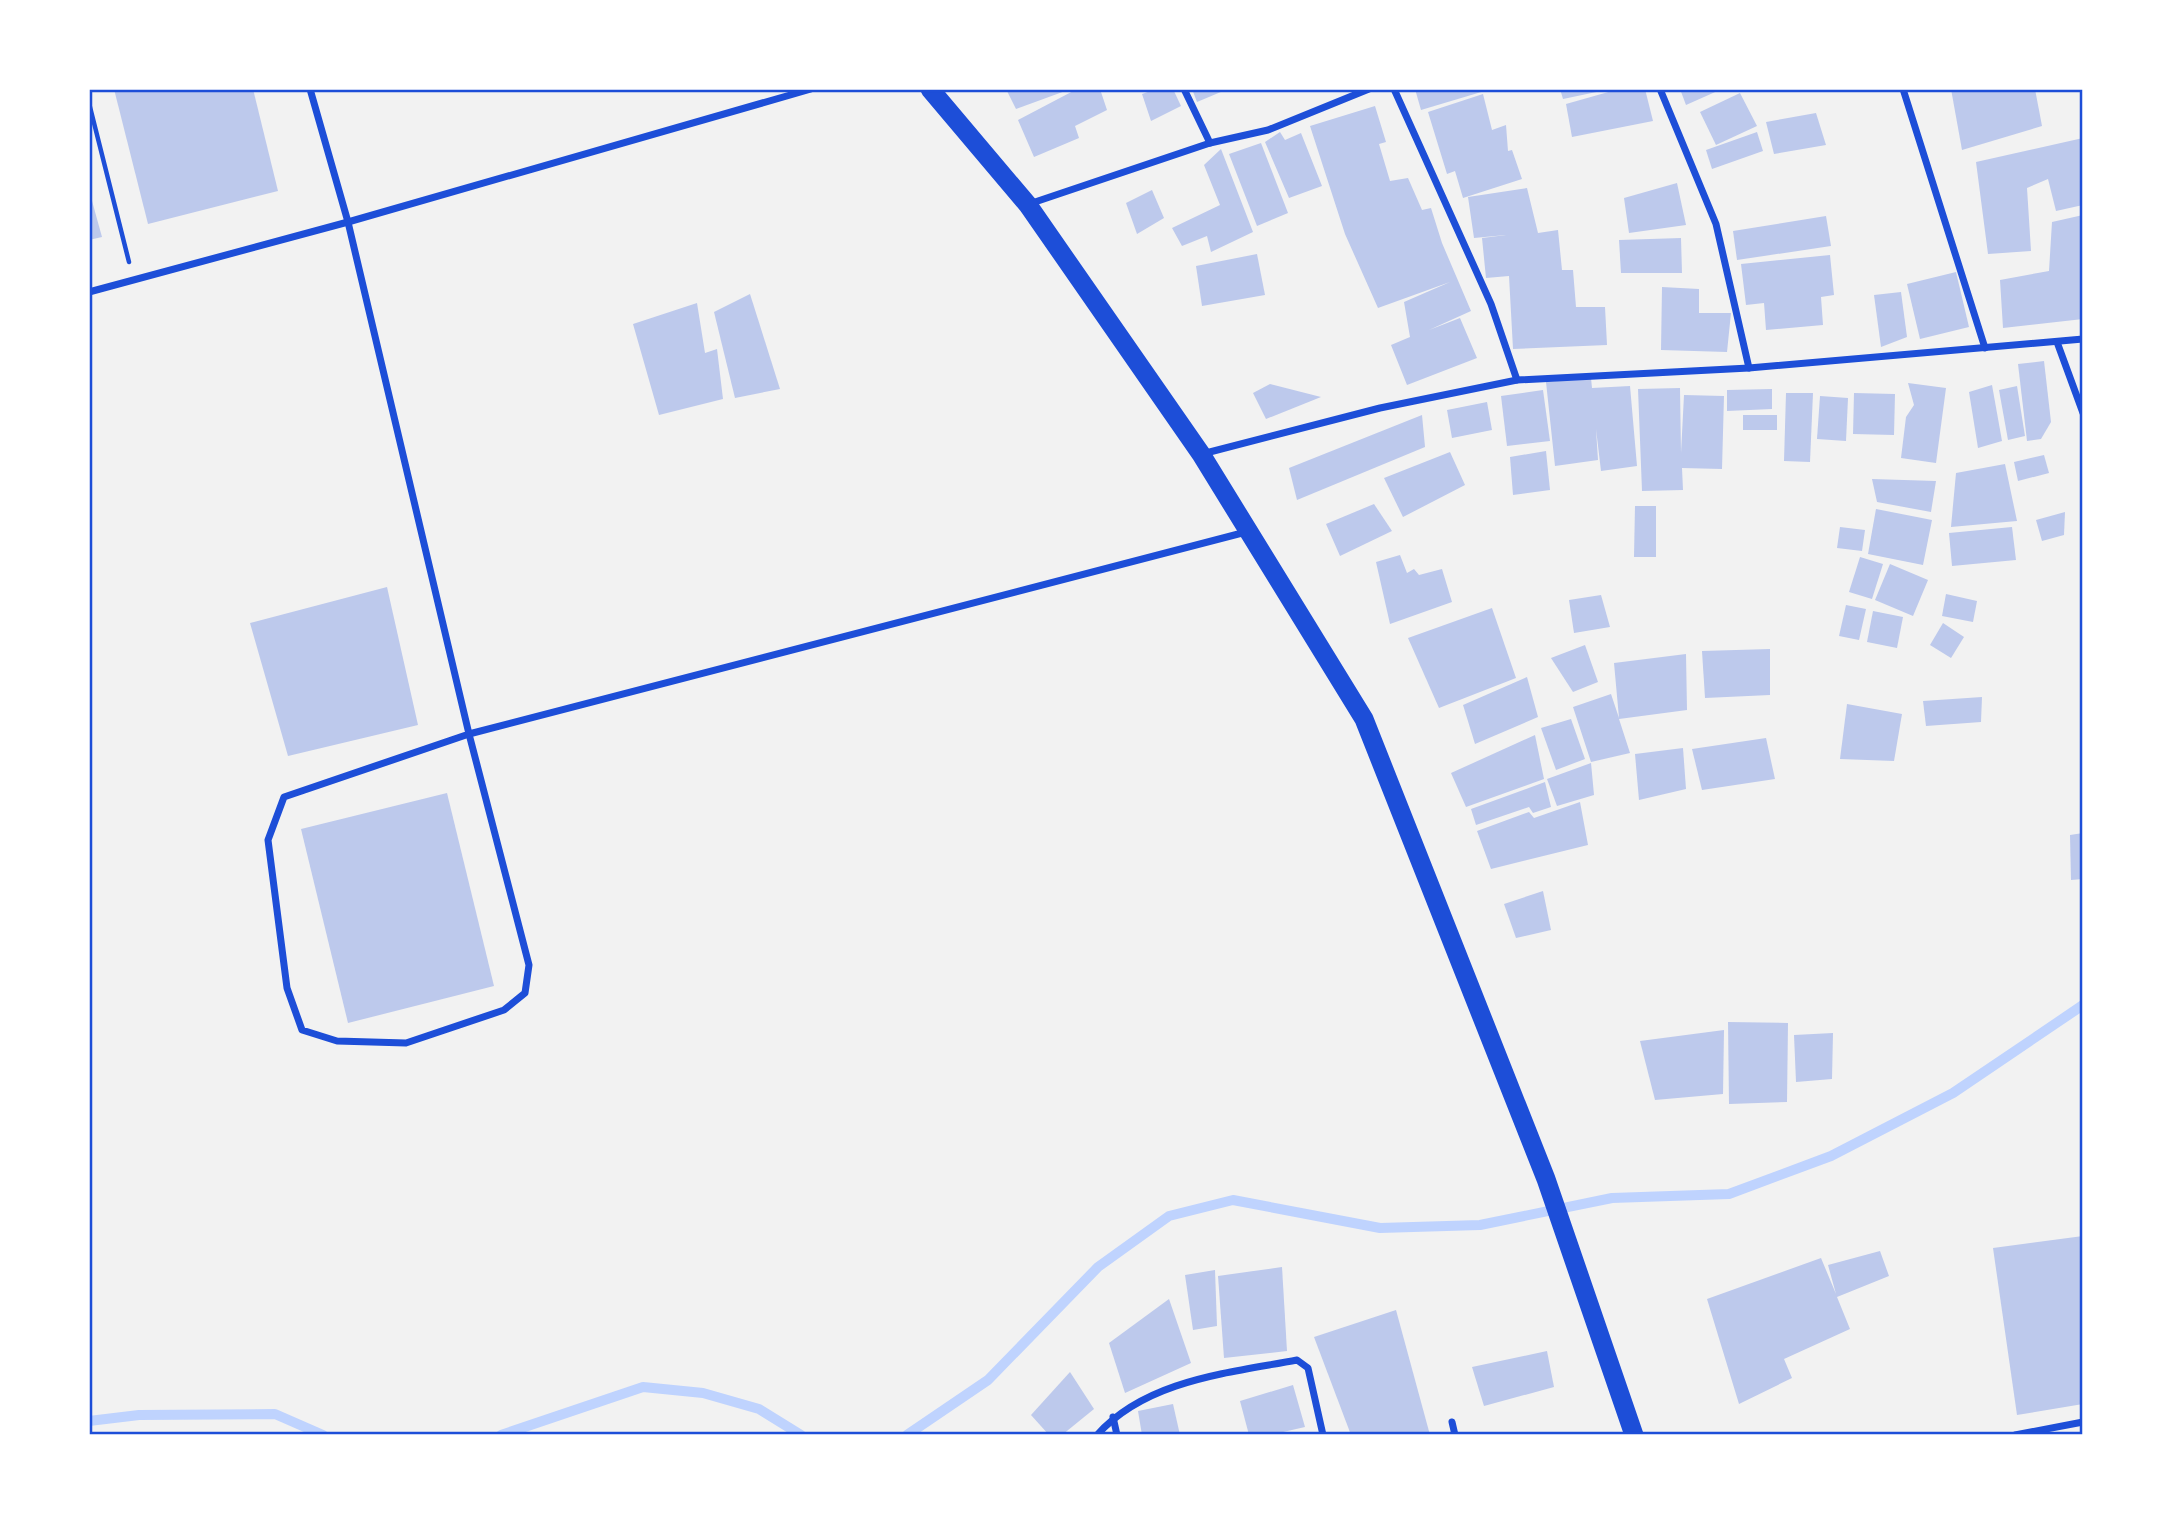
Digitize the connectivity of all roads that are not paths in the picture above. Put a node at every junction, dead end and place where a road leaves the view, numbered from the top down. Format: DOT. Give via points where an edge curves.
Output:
graph roads {
  1 [pos="310,89"];
  2 [pos="811,89"];
  3 [pos="930,89"];
  4 [pos="1184,89"];
  5 [pos="1369,89"];
  6 [pos="1394,89"];
  7 [pos="1660,89"];
  8 [pos="1903,89"];
  9 [pos="1210,143"];
  10 [pos="1028,205"];
  11 [pos="348,222"];
  12 [pos="89,292"];
  13 [pos="2083,339"];
  14 [pos="2057,342"];
  15 [pos="1985,348"];
  16 [pos="1749,368"];
  17 [pos="1517,380"];
  18 [pos="2083,414"];
  19 [pos="1201,454"];
  20 [pos="1250,531"];
  21 [pos="469,734"];
  22 [pos="1113,1417"];
  23 [pos="1452,1422"];
  24 [pos="2083,1422"];
  25 [pos="1097,1435"];
  26 [pos="1117,1435"];
  27 [pos="1323,1435"];
  28 [pos="1455,1435"];
  29 [pos="1634,1435"];
  30 [pos="2015,1435"];
  1 -- 11 [label="street"];
  2 -- 11 [label="street"];
  3 -- 10 [label="highway"];
  4 -- 9 [label="street"];
  5 -- 9 [label="street" via="1268,130"];
  6 -- 17 [label="street" via="1491,304"];
  7 -- 16 [label="street" via="1716,224"];
  8 -- 15 [label="street"];
  9 -- 10 [label="street"];
  10 -- 19 [label="highway"];
  11 -- 12 [label="street"];
  11 -- 21 [label="street"];
  13 -- 14 [label="street"];
  14 -- 15 [label="street"];
  14 -- 18 [label="street"];
  15 -- 16 [label="street"];
  16 -- 17 [label="street"];
  17 -- 19 [label="street" via="1380,408"];
  19 -- 20 [label="highway"];
  20 -- 21 [label="street"];
  20 -- 29 [label="highway" via="1364,719 1546,1179"];
  21 -- 21 [label="street" via="529,965 525,993 504,1010 406,1043 337,1041 302,1030 287,988 268,840 284,797"];
  22 -- 25 [label="street"];
  22 -- 26 [label="street"];
  22 -- 27 [label="street" via="1146,1398 1205,1377 1297,1360 1308,1368"];
  23 -- 28 [label="street"];
  24 -- 30 [label="street"];
}
